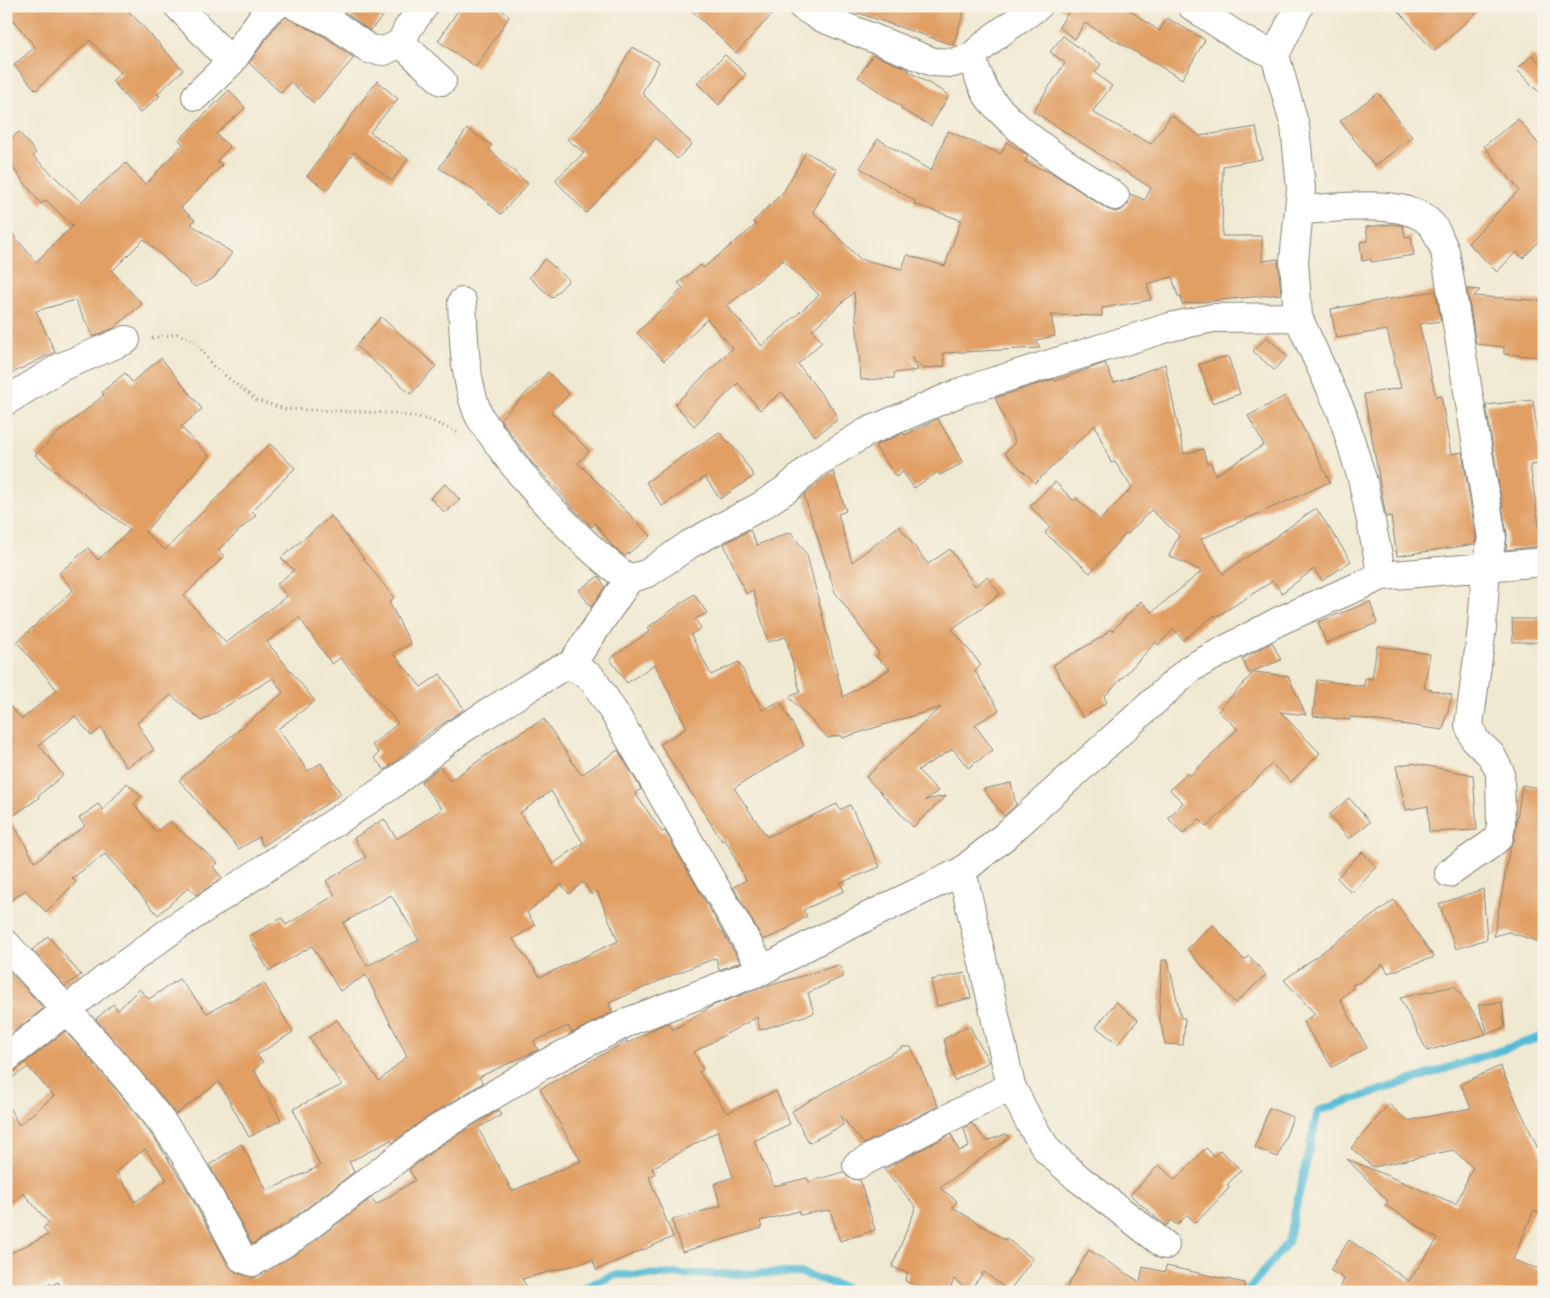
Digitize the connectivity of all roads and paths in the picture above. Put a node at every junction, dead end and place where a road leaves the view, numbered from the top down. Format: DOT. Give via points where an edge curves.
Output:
graph roads {
  1 [pos="178,6"];
  2 [pos="276,6"];
  3 [pos="296,6"];
  4 [pos="424,6"];
  5 [pos="802,6"];
  6 [pos="1038,6"];
  7 [pos="1192,6"];
  8 [pos="1299,6"];
  9 [pos="401,43"];
  10 [pos="1275,55"];
  11 [pos="971,57"];
  12 [pos="231,62"];
  13 [pos="442,81"];
  14 [pos="196,96"];
  15 [pos="1115,196"];
  16 [pos="1299,210"];
  17 [pos="462,302"];
  18 [pos="1298,317"];
  19 [pos="126,340"];
  20 [pos="6,401"];
  21 [pos="466,436"];
  22 [pos="1544,562"];
  23 [pos="1486,568"];
  24 [pos="1382,576"];
  25 [pos="629,579"];
  26 [pos="571,665"];
  27 [pos="962,871"];
  28 [pos="1450,873"];
  29 [pos="6,944"];
  30 [pos="763,970"];
  31 [pos="68,1010"];
  32 [pos="6,1058"];
  33 [pos="1011,1086"];
  34 [pos="857,1165"];
  35 [pos="1165,1245"];
  1 -- 12 [label="street"];
  2 -- 12 [label="street" via="267,12"];
  3 -- 9 [label="street" via="333,23 369,49 384,51"];
  4 -- 9 [label="street"];
  5 -- 11 [label="street" via="820,17 932,62 953,63"];
  6 -- 11 [label="street"];
  7 -- 10 [label="street" via="1240,38"];
  8 -- 10 [label="street"];
  9 -- 13 [label="street"];
  10 -- 16 [label="street" via="1295,126 1301,189"];
  11 -- 15 [label="street" via="989,98 1061,160"];
  12 -- 14 [label="street"];
  16 -- 18 [label="street" via="1294,261"];
  16 -- 23 [label="street" via="1384,206 1412,211 1431,224 1445,252 1488,499 1492,538"];
  17 -- 25 [label="street" via="466,374 477,413 507,458 597,553"];
  18 -- 24 [label="street" via="1342,413 1363,482"];
  18 -- 25 [label="street" via="1213,318 1170,327 963,391 866,432 816,464 761,506 690,544 648,573"];
  19 -- 20 [label="street" via="61,367"];
  19 -- 21 [label="path" via="183,335 198,345 212,365 256,400 285,409 393,413 427,419"];
  22 -- 23 [label="street"];
  23 -- 24 [label="street"];
  23 -- 28 [label="street" via="1470,725 1475,740 1491,755 1500,772 1501,825 1499,837"];
  24 -- 27 [label="street" via="1279,621 1191,668"];
  25 -- 26 [label="street"];
  26 -- 30 [label="street" via="592,678 617,717"];
  26 -- 31 [label="street" via="557,670 462,730 390,786 173,929"];
  27 -- 30 [label="street"];
  27 -- 33 [label="street"];
  29 -- 31 [label="street"];
  30 -- 31 [label="street" via="630,1021 539,1067 431,1132 293,1238 253,1262 242,1258 170,1133"];
  31 -- 32 [label="street"];
  33 -- 34 [label="street"];
  33 -- 35 [label="street" via="1048,1150 1078,1178"];
}
